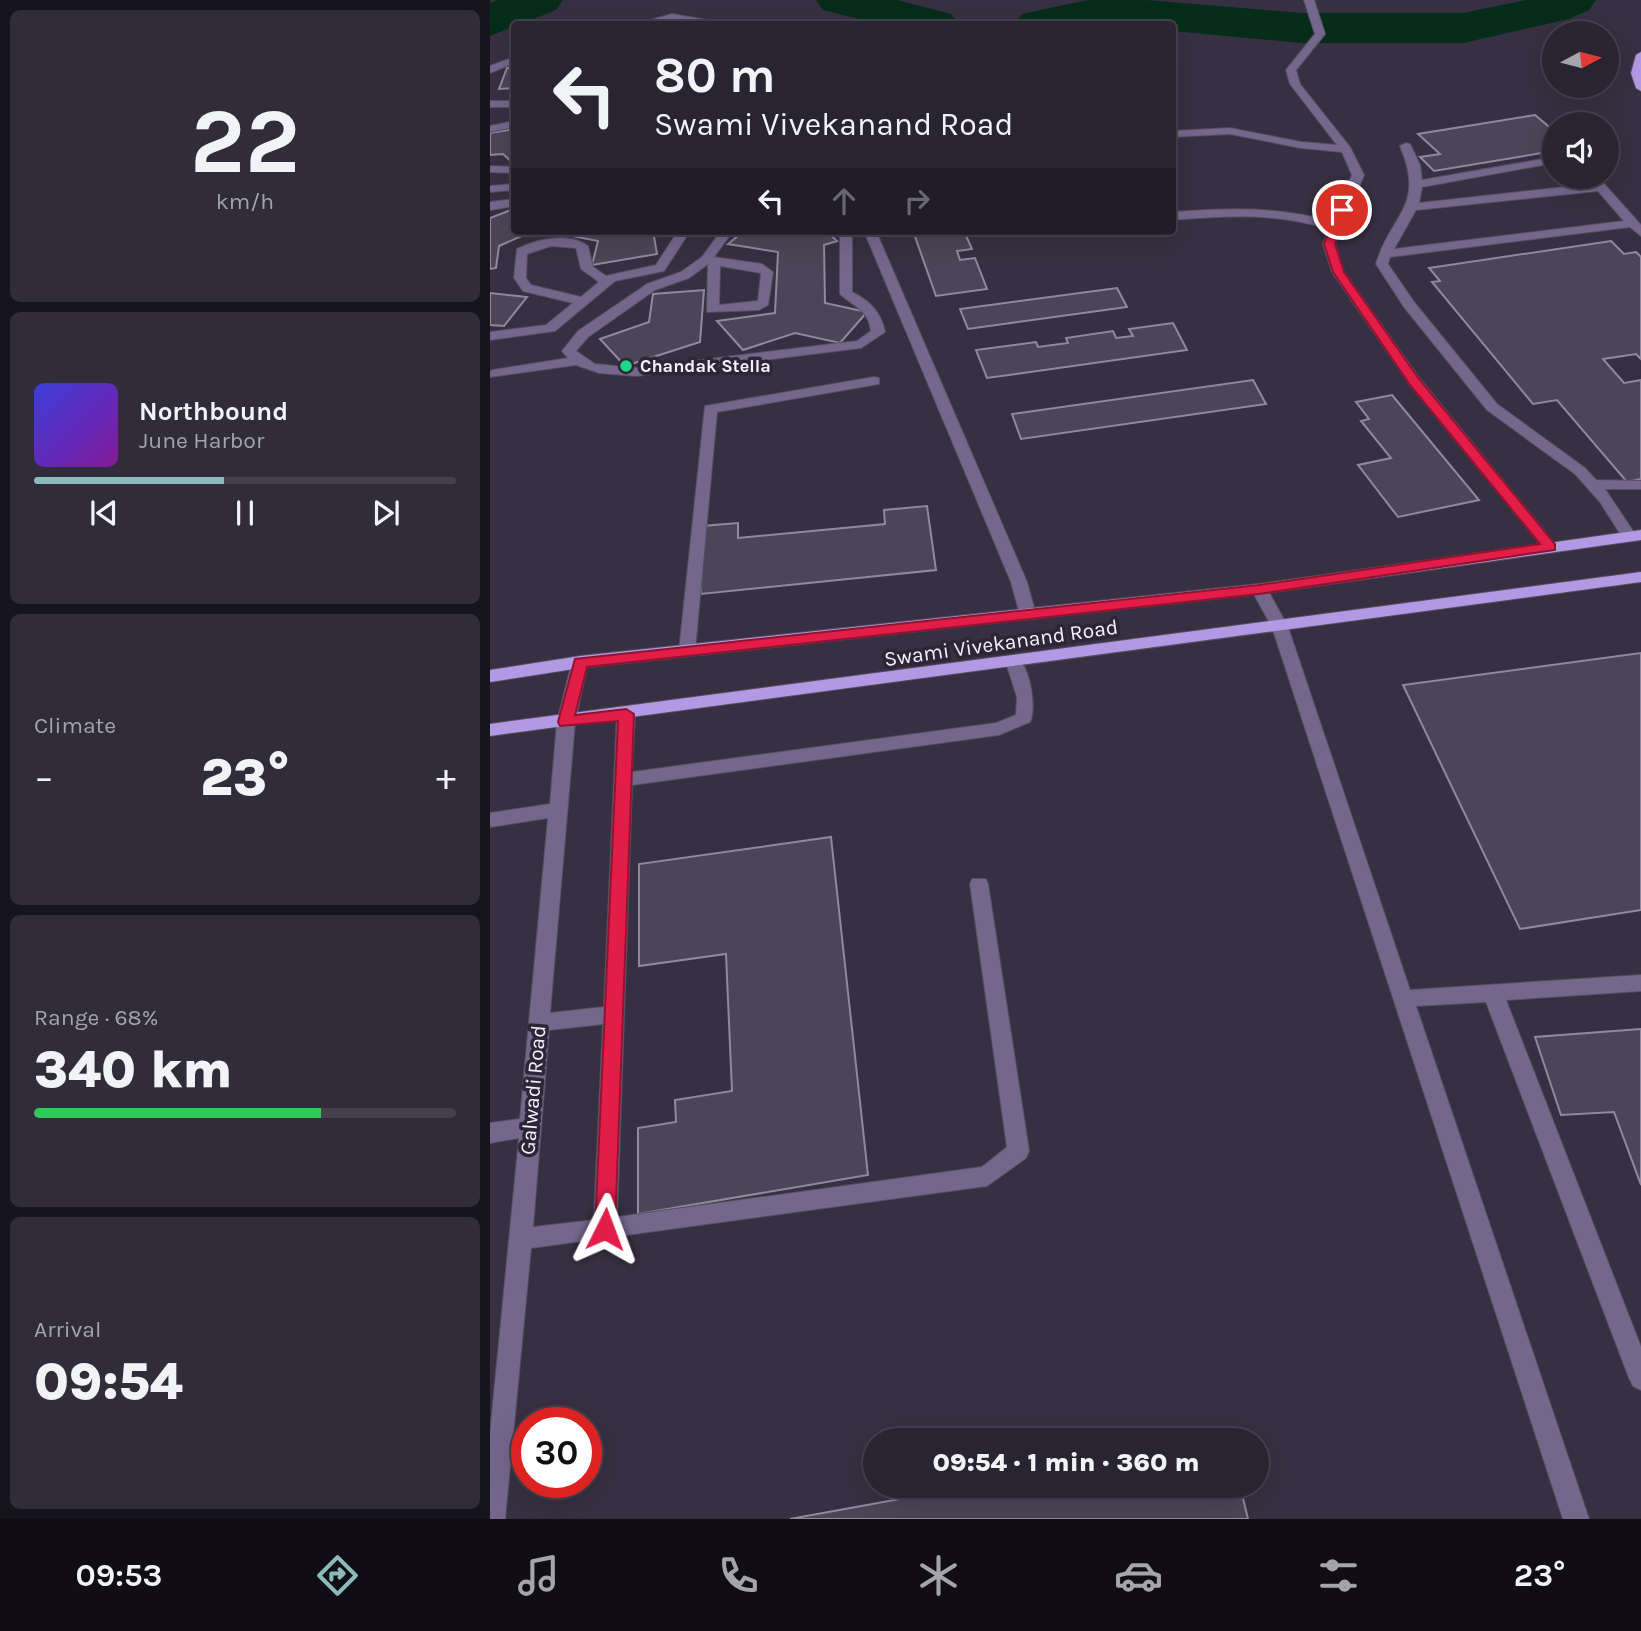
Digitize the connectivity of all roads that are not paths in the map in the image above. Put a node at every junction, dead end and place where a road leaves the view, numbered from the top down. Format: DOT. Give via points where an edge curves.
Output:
graph roads {
  1 [pos="1311,4"];
  2 [pos="653,21"];
  3 [pos="695,21"];
  4 [pos="1641,55"];
  5 [pos="511,61"];
  6 [pos="490,70"];
  7 [pos="1641,88"];
  8 [pos="490,104"];
  9 [pos="511,104"];
  10 [pos="511,125"];
  11 [pos="490,129"];
  12 [pos="1176,134"];
  13 [pos="1406,146"];
  14 [pos="1346,149"];
  15 [pos="1542,162"];
  16 [pos="490,169"];
  17 [pos="511,170"];
  18 [pos="1417,184"];
  19 [pos="511,187"];
  20 [pos="490,189"];
  21 [pos="1582,189"];
  22 [pos="1603,189"];
  23 [pos="511,203"];
  24 [pos="490,206"];
  25 [pos="1411,207"];
  26 [pos="1176,216"];
  27 [pos="1335,227"];
  28 [pos="1637,228"];
  29 [pos="681,235"];
  30 [pos="725,235"];
  31 [pos="844,235"];
  32 [pos="872,235"];
  33 [pos="1385,254"];
  34 [pos="710,260"];
  35 [pos="608,281"];
  36 [pos="583,301"];
  37 [pos="490,336"];
  38 [pos="576,361"];
  39 [pos="493,374"];
  40 [pos="874,381"];
  41 [pos="1592,484"];
  42 [pos="1641,485"];
  43 [pos="1635,536"];
  44 [pos="1550,547"];
  45 [pos="1641,577"];
  46 [pos="1259,589"];
  47 [pos="1028,615"];
  48 [pos="1280,627"];
  49 [pos="687,651"];
  50 [pos="580,662"];
  51 [pos="1014,663"];
  52 [pos="490,676"];
  53 [pos="626,714"];
  54 [pos="566,722"];
  55 [pos="490,730"];
  56 [pos="624,780"];
  57 [pos="558,810"];
  58 [pos="490,820"];
  59 [pos="979,884"];
  60 [pos="1641,982"];
  61 [pos="1493,993"];
  62 [pos="1403,999"];
  63 [pos="614,1014"];
  64 [pos="539,1023"];
  65 [pos="530,1127"];
  66 [pos="490,1133"];
  67 [pos="605,1229"];
  68 [pos="520,1239"];
  69 [pos="1641,1378"];
  70 [pos="492,1519"];
  71 [pos="1576,1519"];
  1 -- 14 [label="street" via="1320,34 1291,70 1295,84"];
  2 -- 3 [label="street" via="671,17"];
  4 -- 7 [label="main road" via="1636,73"];
  5 -- 6 [label="street"];
  8 -- 9 [label="street"];
  10 -- 11 [label="street"];
  12 -- 14 [label="street" via="1230,131"];
  13 -- 18 [label="street"];
  14 -- 27 [label="street" via="1358,175"];
  15 -- 18 [label="street"];
  16 -- 17 [label="street"];
  18 -- 25 [label="street"];
  19 -- 20 [label="street"];
  21 -- 25 [label="street"];
  22 -- 28 [label="street"];
  23 -- 24 [label="street"];
  25 -- 33 [label="street"];
  26 -- 27 [label="street" via="1266,210"];
  27 -- 44 [label="street" via="1329,244 1338,272 1415,382"];
  28 -- 33 [label="street"];
  29 -- 35 [label="street" via="660,268"];
  30 -- 34 [label="street"];
  31 -- 38 [label="street" via="846,295 866,303 877,320 878,332 860,344 636,372 610,372"];
  32 -- 47 [label="street" via="1019,582"];
  33 -- 41 [label="street" via="1382,264 1409,304 1492,407"];
  34 -- 34 [label="street" via="762,268 767,272 764,302 712,309"];
  34 -- 38 [label="street" via="651,287 583,334 569,351"];
  35 -- 36 [label="street"];
  35 -- 36 [label="street" via="590,275 584,268 582,246 573,242 529,246 521,252 520,278 527,288"];
  36 -- 37 [label="street" via="550,328"];
  38 -- 39 [label="street"];
  40 -- 49 [label="street" via="710,409"];
  41 -- 42 [label="street"];
  41 -- 43 [label="street"];
  43 -- 44 [label="main road, Swami Vivekanand Road"];
  44 -- 46 [label="main road, Swami Vivekanand Road"];
  45 -- 48 [label="main road, Swami Vivekanand Road"];
  46 -- 47 [label="main road, Swami Vivekanand Road"];
  46 -- 48 [label="street"];
  47 -- 49 [label="main road, Swami Vivekanand Road"];
  48 -- 51 [label="main road, Swami Vivekanand Road"];
  48 -- 62 [label="street"];
  49 -- 50 [label="main road, Swami Vivekanand Road"];
  50 -- 52 [label="main road, Swami Vivekanand Road"];
  50 -- 54 [label="street, Galwadi Road"];
  51 -- 53 [label="main road, Swami Vivekanand Road"];
  51 -- 56 [label="street" via="1025,697 1024,718 999,729"];
  53 -- 54 [label="main road, Swami Vivekanand Road"];
  53 -- 56 [label="street"];
  54 -- 55 [label="main road, Swami Vivekanand Road"];
  54 -- 57 [label="street, Galwadi Road"];
  56 -- 63 [label="street"];
  57 -- 58 [label="street"];
  57 -- 64 [label="street, Galwadi Road"];
  59 -- 67 [label="street" via="1018,1151 987,1176"];
  60 -- 61 [label="street"];
  61 -- 62 [label="street"];
  61 -- 69 [label="street"];
  62 -- 71 [label="street"];
  63 -- 64 [label="street"];
  63 -- 67 [label="street"];
  64 -- 65 [label="street, Galwadi Road"];
  65 -- 66 [label="street"];
  65 -- 68 [label="street, Galwadi Road"];
  67 -- 68 [label="street"];
  68 -- 70 [label="street, Galwadi Road"];
}
